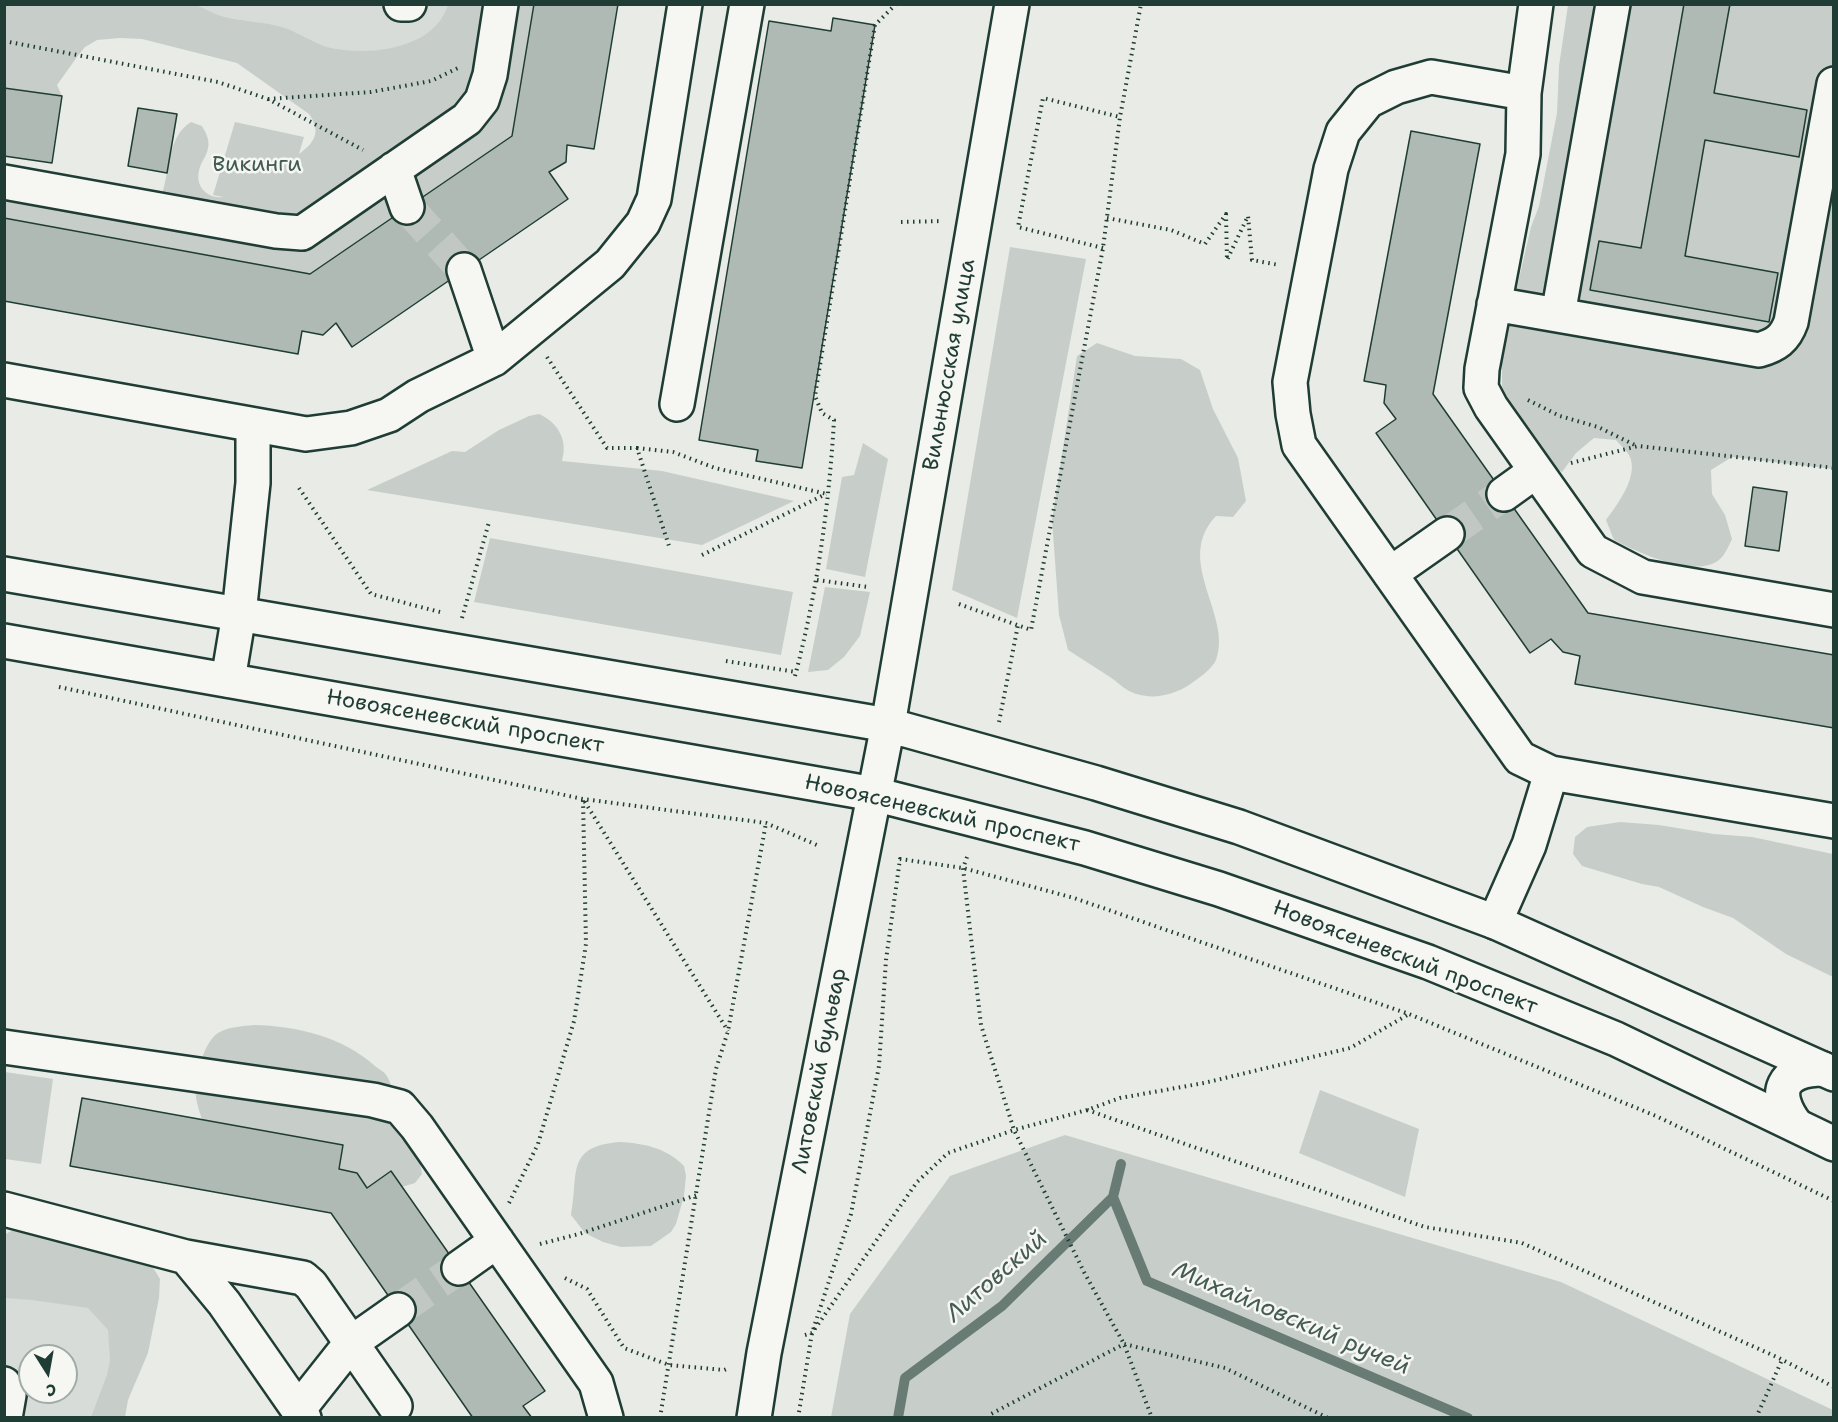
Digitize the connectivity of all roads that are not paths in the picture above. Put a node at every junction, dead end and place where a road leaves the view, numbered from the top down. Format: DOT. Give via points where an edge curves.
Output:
graph roads {
  1 [pos="401,4"];
  2 [pos="409,4"];
  3 [pos="501,4"];
  4 [pos="685,4"];
  5 [pos="747,4"];
  6 [pos="1012,4"];
  7 [pos="1536,4"];
  8 [pos="1613,4"];
  9 [pos="1833,84"];
  10 [pos="1524,93"];
  11 [pos="394,169"];
  12 [pos="4,182"];
  13 [pos="408,207"];
  14 [pos="464,270"];
  15 [pos="1494,304"];
  16 [pos="1558,315"];
  17 [pos="494,359"];
  18 [pos="4,380"];
  19 [pos="677,404"];
  20 [pos="253,426"];
  21 [pos="1536,471"];
  22 [pos="1504,494"];
  23 [pos="1447,534"];
  24 [pos="4,574"];
  25 [pos="1390,574"];
  26 [pos="1833,610"];
  27 [pos="239,614"];
  28 [pos="4,641"];
  29 [pos="228,680"];
  30 [pos="888,725"];
  31 [pos="1551,773"];
  32 [pos="874,794"];
  33 [pos="1833,821"];
  34 [pos="1495,922"];
  35 [pos="1760,1041"];
  36 [pos="4,1047"];
  37 [pos="1828,1071"];
  38 [pos="1734,1095"];
  39 [pos="1796,1125"];
  40 [pos="1833,1144"];
  41 [pos="4,1209"];
  42 [pos="491,1233"];
  43 [pos="186,1257"];
  44 [pos="459,1268"];
  45 [pos="398,1310"];
  46 [pos="351,1342"];
  47 [pos="4,1384"];
  48 [pos="395,1406"];
  49 [pos="301,1414"];
  50 [pos="5,1418"];
  51 [pos="606,1418"];
  52 [pos="754,1418"];
  1 -- 2 [label="main road"];
  3 -- 11 [label="main road" via="482,100 467,119"];
  4 -- 17 [label="main road" via="654,198 643,223 610,264"];
  5 -- 19 [label="main road"];
  6 -- 30 [label="main road, Вильнюсская улица"];
  7 -- 10 [label="main road"];
  8 -- 16 [label="main road"];
  9 -- 16 [label="main road" via="1791,322 1776,345 1759,351"];
  10 -- 15 [label="main road" via="1523,154"];
  10 -- 25 [label="main road" via="1431,77 1396,87 1368,101 1343,132 1331,169 1290,382 1293,414 1299,445"];
  11 -- 12 [label="main road" via="302,233"];
  11 -- 13 [label="main road"];
  14 -- 17 [label="main road"];
  15 -- 16 [label="main road"];
  15 -- 21 [label="main road" via="1482,388"];
  17 -- 20 [label="main road" via="389,414 351,428 306,434"];
  18 -- 20 [label="main road"];
  20 -- 27 [label="main road" via="253,483"];
  21 -- 22 [label="main road"];
  21 -- 26 [label="main road" via="1593,551 1643,577"];
  23 -- 25 [label="main road"];
  24 -- 27 [label="main road"];
  25 -- 31 [label="main road" via="1520,758"];
  27 -- 29 [label="main road"];
  27 -- 30 [label="main road"];
  28 -- 29 [label="main road, Новоясеневский проспект"];
  29 -- 32 [label="main road, Новоясеневский проспект"];
  30 -- 32 [label="main road, Литовский бульвар"];
  30 -- 34 [label="main road" via="1239,827"];
  31 -- 33 [label="main road"];
  31 -- 34 [label="main road" via="1529,845"];
  32 -- 38 [label="main road, Новоясеневский проспект" via="1085,848 1219,888 1439,967 1616,1039"];
  32 -- 52 [label="main road, Литовский бульвар"];
  34 -- 35 [label="main road"];
  35 -- 37 [label="main road"];
  35 -- 38 [label="main road" via="1772,1061 1772,1079 1757,1093 1747,1097"];
  36 -- 42 [label="main road" via="400,1107"];
  37 -- 39 [label="main road" via="1808,1069 1783,1086 1783,1105"];
  38 -- 39 [label="main road, Новоясеневский проспект"];
  39 -- 40 [label="main road, Новоясеневский проспект"];
  41 -- 43 [label="main road"];
  42 -- 44 [label="main road"];
  42 -- 51 [label="main road" via="596,1383"];
  43 -- 46 [label="main road" via="303,1278"];
  43 -- 49 [label="main road" via="224,1303"];
  45 -- 46 [label="main road"];
  46 -- 48 [label="main road"];
  46 -- 49 [label="main road"];
  47 -- 50 [label="main road" via="9,1395"];
}
